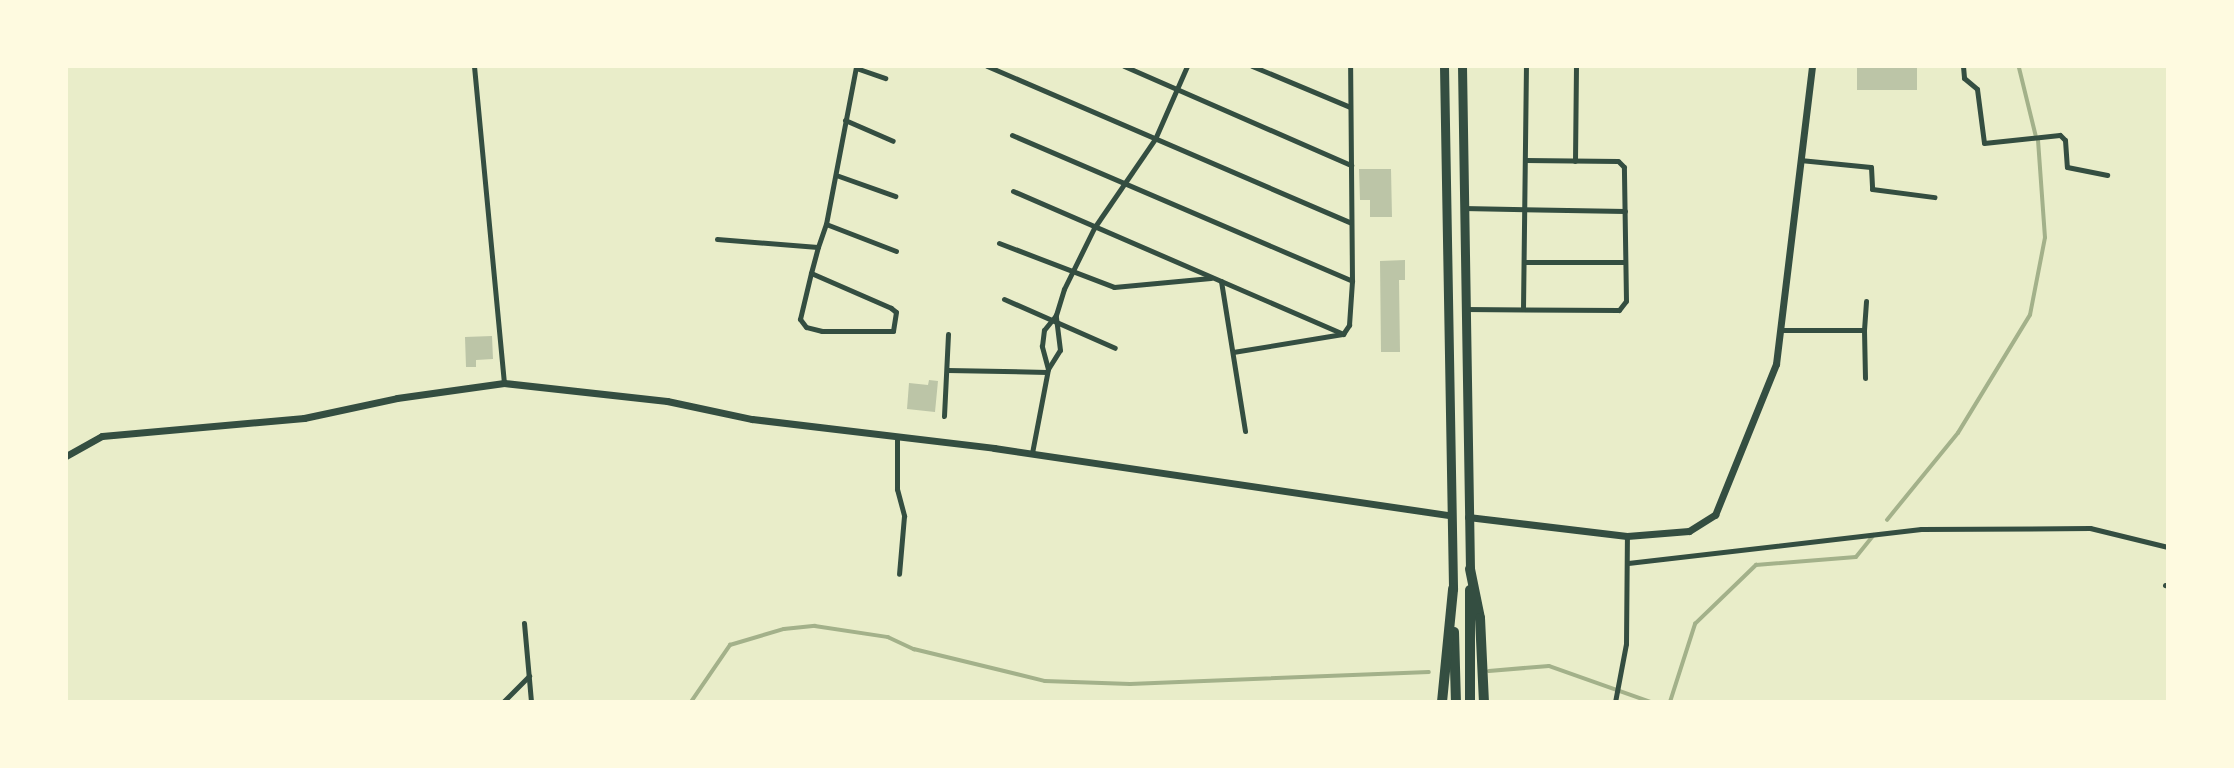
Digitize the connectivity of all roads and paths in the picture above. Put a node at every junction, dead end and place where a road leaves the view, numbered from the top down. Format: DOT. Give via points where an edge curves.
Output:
graph roads {
  1 [pos="474,66"];
  2 [pos="987,66"];
  3 [pos="1124,66"];
  4 [pos="1187,66"];
  5 [pos="1252,66"];
  6 [pos="1350,66"];
  7 [pos="1444,66"];
  8 [pos="1462,66"];
  9 [pos="1526,66"];
  10 [pos="1576,66"];
  11 [pos="1812,66"];
  12 [pos="1963,66"];
  13 [pos="856,67"];
  14 [pos="885,78"];
  15 [pos="1177,89"];
  16 [pos="1350,107"];
  17 [pos="845,120"];
  18 [pos="1012,135"];
  19 [pos="1155,139"];
  20 [pos="893,141"];
  21 [pos="1525,160"];
  22 [pos="1575,160"];
  23 [pos="1800,160"];
  24 [pos="1351,165"];
  25 [pos="836,175"];
  26 [pos="2107,175"];
  27 [pos="1123,183"];
  28 [pos="1013,191"];
  29 [pos="895,196"];
  30 [pos="1934,197"];
  31 [pos="1462,208"];
  32 [pos="1525,210"];
  33 [pos="1625,211"];
  34 [pos="1351,223"];
  35 [pos="826,224"];
  36 [pos="1094,228"];
  37 [pos="718,239"];
  38 [pos="999,243"];
  39 [pos="818,247"];
  40 [pos="896,251"];
  41 [pos="1524,262"];
  42 [pos="1625,262"];
  43 [pos="1073,271"];
  44 [pos="811,273"];
  45 [pos="1212,277"];
  46 [pos="1221,281"];
  47 [pos="1352,281"];
  48 [pos="1003,299"];
  49 [pos="1866,301"];
  50 [pos="1464,309"];
  51 [pos="1523,309"];
  52 [pos="1056,315"];
  53 [pos="1051,320"];
  54 [pos="1060,324"];
  55 [pos="1783,330"];
  56 [pos="1864,330"];
  57 [pos="948,334"];
  58 [pos="1343,334"];
  59 [pos="1115,348"];
  60 [pos="1233,352"];
  61 [pos="947,370"];
  62 [pos="1048,370"];
  63 [pos="1865,378"];
  64 [pos="505,383"];
  65 [pos="944,416"];
  66 [pos="1245,431"];
  67 [pos="897,439"];
  68 [pos="1032,453"];
  69 [pos="66,456"];
  70 [pos="1452,516"];
  71 [pos="1468,517"];
  72 [pos="1627,536"];
  73 [pos="2168,547"];
  74 [pos="1628,563"];
  75 [pos="1470,569"];
  76 [pos="898,574"];
  77 [pos="1453,589"];
  78 [pos="524,623"];
  79 [pos="529,676"];
  80 [pos="503,702"];
  81 [pos="531,702"];
  82 [pos="1441,702"];
  83 [pos="1456,702"];
  84 [pos="1470,702"];
  85 [pos="1484,702"];
  86 [pos="1615,702"];
  1 -- 64 [label="street"];
  2 -- 19 [label="street"];
  3 -- 15 [label="street"];
  4 -- 15 [label="street"];
  5 -- 16 [label="street"];
  6 -- 16 [label="street"];
  7 -- 70 [label="highway"];
  8 -- 31 [label="highway"];
  9 -- 21 [label="street"];
  10 -- 22 [label="street"];
  11 -- 23 [label="street"];
  12 -- 26 [label="street" via="1964,78 1977,89 1984,143 2060,135 2065,140 2067,167"];
  13 -- 14 [label="street"];
  13 -- 17 [label="street"];
  15 -- 19 [label="street"];
  15 -- 24 [label="street"];
  16 -- 24 [label="street"];
  17 -- 20 [label="street"];
  17 -- 25 [label="street"];
  18 -- 27 [label="street"];
  19 -- 27 [label="street"];
  19 -- 34 [label="street"];
  21 -- 22 [label="street"];
  21 -- 32 [label="street"];
  22 -- 33 [label="street" via="1621,163"];
  23 -- 30 [label="street" via="1871,167 1872,189"];
  23 -- 55 [label="street"];
  24 -- 34 [label="street"];
  25 -- 29 [label="street"];
  25 -- 35 [label="street"];
  27 -- 36 [label="street"];
  27 -- 47 [label="street"];
  28 -- 36 [label="street"];
  31 -- 32 [label="street"];
  31 -- 50 [label="highway"];
  32 -- 33 [label="street"];
  32 -- 41 [label="street"];
  33 -- 42 [label="street"];
  34 -- 47 [label="street"];
  35 -- 39 [label="street"];
  35 -- 40 [label="street"];
  36 -- 43 [label="street"];
  36 -- 45 [label="street"];
  37 -- 39 [label="street"];
  38 -- 43 [label="street"];
  39 -- 44 [label="street"];
  41 -- 42 [label="street"];
  41 -- 51 [label="street"];
  42 -- 51 [label="street" via="1623,307"];
  43 -- 45 [label="street" via="1114,288 1191,283"];
  43 -- 52 [label="street"];
  44 -- 44 [label="street" via="891,308 896,312 893,331 806,327 800,319"];
  45 -- 46 [label="street"];
  46 -- 58 [label="street"];
  46 -- 60 [label="street"];
  47 -- 58 [label="street" via="1349,325"];
  48 -- 53 [label="street"];
  49 -- 56 [label="street"];
  50 -- 51 [label="street"];
  50 -- 71 [label="highway"];
  52 -- 53 [label="street"];
  52 -- 54 [label="street"];
  53 -- 54 [label="street"];
  53 -- 62 [label="street" via="1042,346"];
  54 -- 59 [label="street"];
  54 -- 62 [label="street" via="1060,349"];
  55 -- 56 [label="street"];
  55 -- 72 [label="street" via="1776,365 1715,515 1689,531"];
  56 -- 63 [label="street"];
  57 -- 61 [label="street"];
  58 -- 60 [label="street"];
  60 -- 66 [label="street"];
  61 -- 62 [label="street"];
  61 -- 65 [label="street"];
  62 -- 68 [label="street"];
  64 -- 67 [label="street" via="667,401"];
  64 -- 69 [label="street" via="397,398 304,418 102,436"];
  67 -- 68 [label="street"];
  67 -- 76 [label="street" via="897,489 904,516"];
  68 -- 70 [label="street"];
  70 -- 77 [label="highway"];
  71 -- 72 [label="street"];
  71 -- 75 [label="highway"];
  72 -- 74 [label="street"];
  73 -- 74 [label="street" via="2090,528 1922,529"];
  74 -- 86 [label="street" via="1626,644"];
  75 -- 84 [label="highway"];
  75 -- 85 [label="highway" via="1480,618"];
  77 -- 82 [label="highway"];
  77 -- 83 [label="highway"];
  78 -- 79 [label="street"];
  79 -- 80 [label="street"];
  79 -- 81 [label="street"];
}
